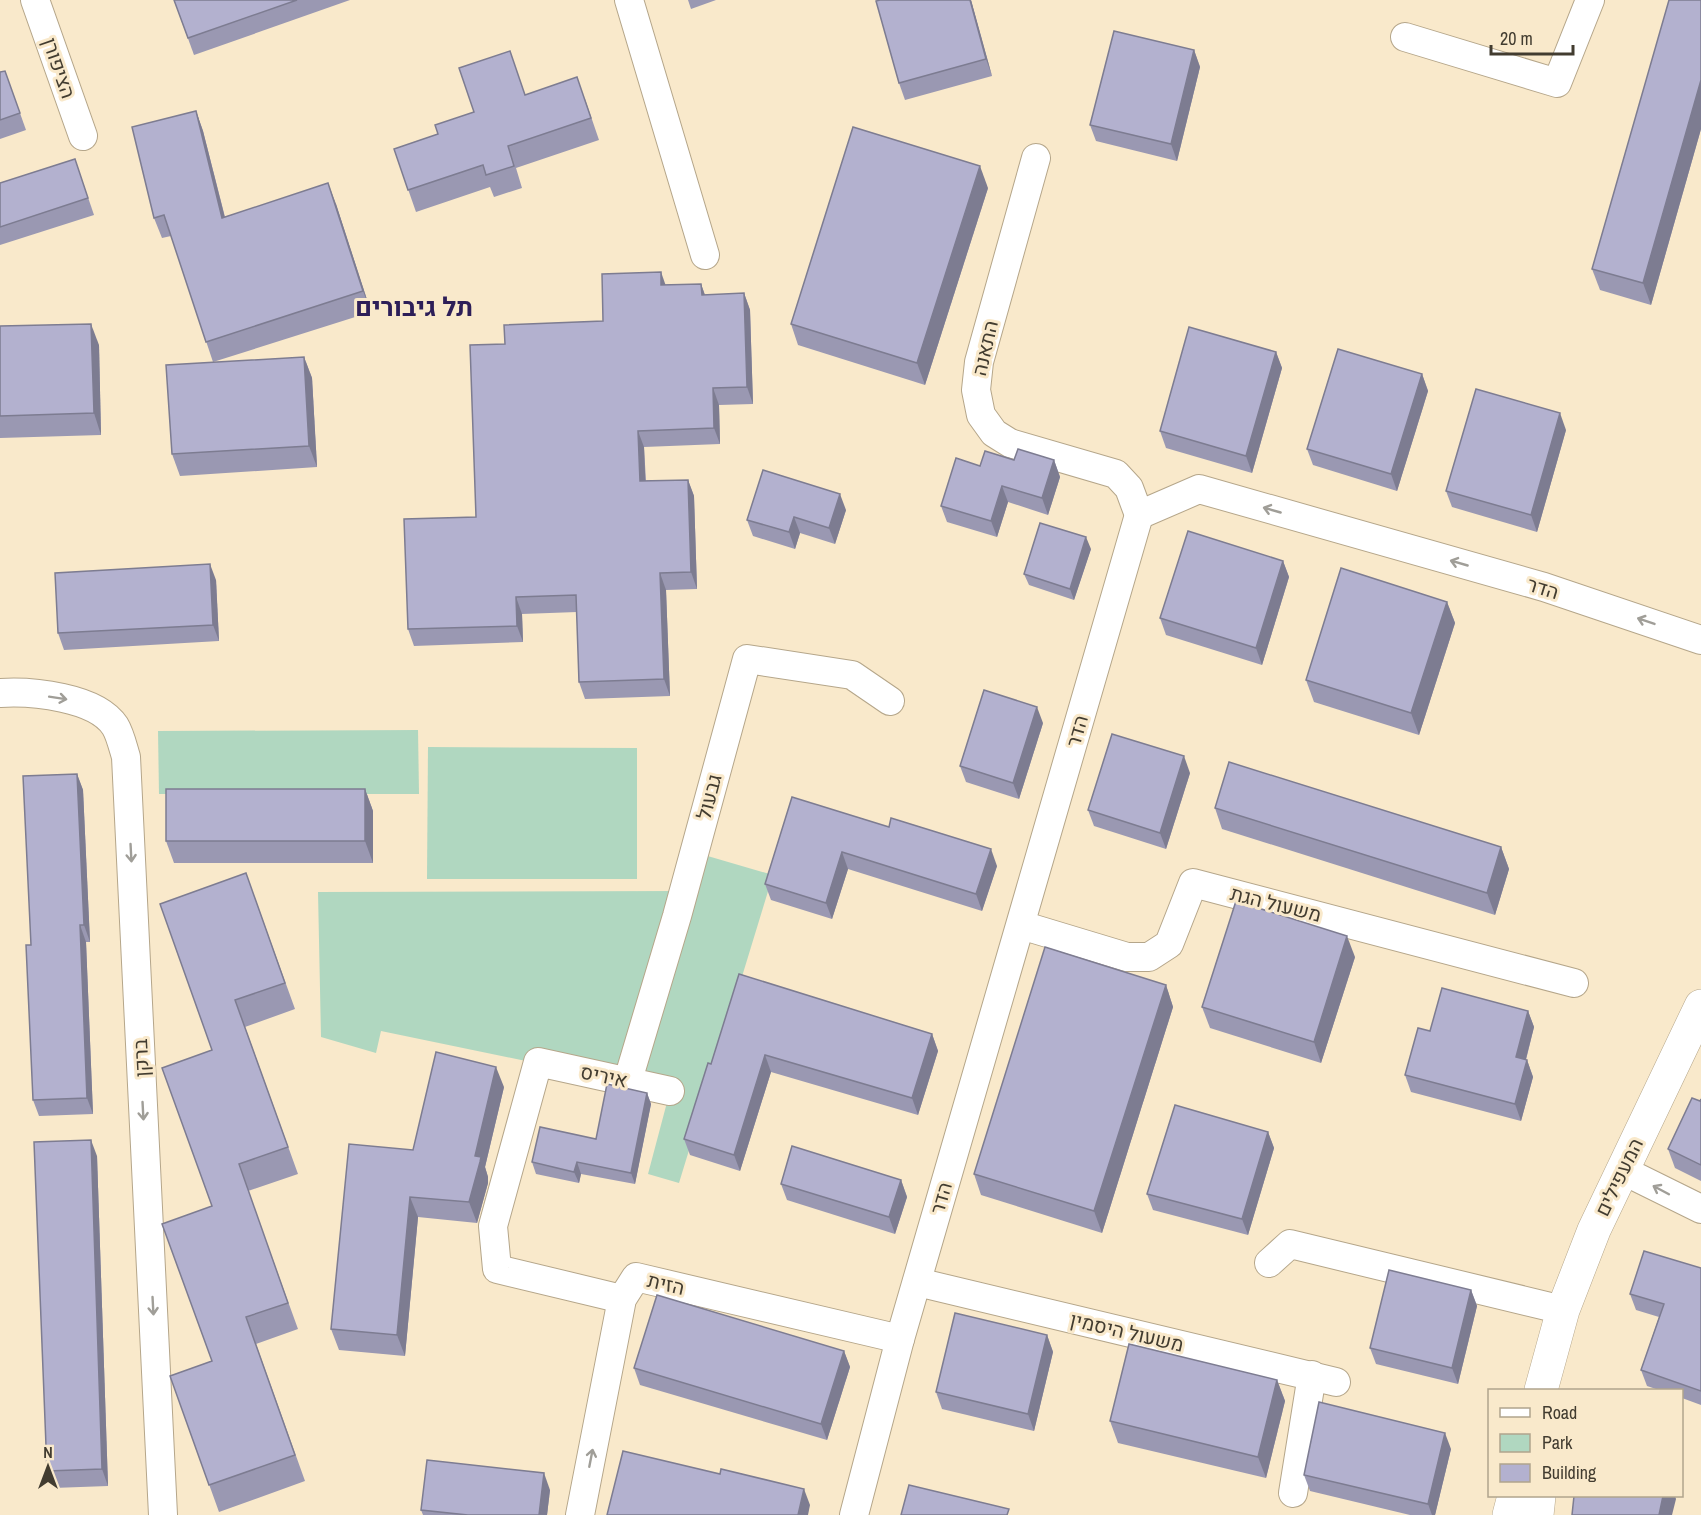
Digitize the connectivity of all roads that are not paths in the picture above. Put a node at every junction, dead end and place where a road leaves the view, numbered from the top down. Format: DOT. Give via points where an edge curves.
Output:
graph roads {
  1 [pos="35,0"];
  2 [pos="629,0"];
  3 [pos="1590,0"];
  4 [pos="1406,37"];
  5 [pos="83,135"];
  6 [pos="1036,158"];
  7 [pos="705,255"];
  8 [pos="1139,515"];
  9 [pos="1701,640"];
  10 [pos="0,693"];
  11 [pos="890,701"];
  12 [pos="1021,925"];
  13 [pos="1574,983"];
  14 [pos="1701,1006"];
  15 [pos="628,1080"];
  16 [pos="670,1091"];
  17 [pos="1622,1170"];
  18 [pos="1701,1209"];
  19 [pos="1269,1263"];
  20 [pos="917,1282"];
  21 [pos="629,1288"];
  22 [pos="1563,1310"];
  23 [pos="900,1339"];
  24 [pos="1550,1353"];
  25 [pos="1540,1389"];
  26 [pos="1547,1389"];
  27 [pos="1293,1493"];
  28 [pos="1514,1497"];
  29 [pos="1539,1497"];
  30 [pos="163,1515"];
  31 [pos="580,1515"];
  32 [pos="854,1515"];
  33 [pos="1509,1515"];
  34 [pos="1537,1515"];
  1 -- 5 [label="street, הציפורן"];
  2 -- 7 [label="street"];
  3 -- 4 [label="street" via="1557,83"];
  6 -- 8 [label="street, התאנה" via="980,362 976,390 981,415 994,433 1010,443 1116,474 1129,488"];
  9 -- 8 [label="street, הדר, one-way" via="1544,587 1199,489"];
  8 -- 12 [label="street, הדר"];
  10 -- 30 [label="street, ברקן, one-way" via="25,692 83,702 114,725 126,757"];
  11 -- 15 [label="street, גבעול" via="852,675 747,659"];
  12 -- 13 [label="street, משעול הגת" via="1127,957 1149,957 1170,944 1193,883"];
  12 -- 20 [label="street, הדר"];
  14 -- 17 [label="street, המעפילים"];
  15 -- 16 [label="street, איריס"];
  15 -- 21 [label="street, איריס" via="538,1062 493,1226 497,1269 564,1285"];
  18 -- 17 [label="street, one-way"];
  17 -- 22 [label="street, המעפילים"];
  19 -- 22 [label="street" via="1290,1244"];
  20 -- 23 [label="street, הדר"];
  20 -- 27 [label="street, משעול היסמין" via="1324,1379"];
  21 -- 23 [label="street, הזית"];
  31 -- 21 [label="street, הזית, one-way"];
  22 -- 24 [label="street, המעפילים"];
  23 -- 32 [label="street, הדר"];
  24 -- 25 [label="street, המעפילים"];
  24 -- 26 [label="street, המעפילים"];
  28 -- 33 [label="street"];
  29 -- 34 [label="street"];
}
